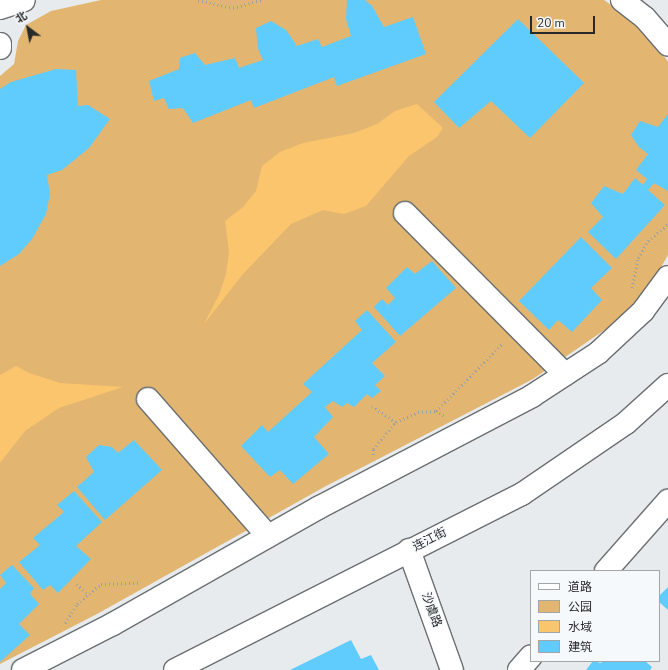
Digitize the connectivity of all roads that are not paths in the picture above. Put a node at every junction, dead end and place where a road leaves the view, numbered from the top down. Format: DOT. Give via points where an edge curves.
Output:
graph roads {
  1 [pos="24,0"];
  2 [pos="622,0"];
  3 [pos="0,8"];
  4 [pos="0,44"];
  5 [pos="668,44"];
  6 [pos="0,48"];
  7 [pos="405,213"];
  8 [pos="668,277"];
  9 [pos="565,374"];
  10 [pos="668,385"];
  11 [pos="148,400"];
  12 [pos="668,501"];
  13 [pos="268,536"];
  14 [pos="409,550"];
  15 [pos="607,570"];
  16 [pos="530,657"];
  17 [pos="23,670"];
  18 [pos="175,670"];
  19 [pos="452,670"];
  20 [pos="519,670"];
  1 -- 3 [label="street"];
  2 -- 5 [label="street" via="645,18"];
  4 -- 6 [label="street"];
  7 -- 9 [label="street"];
  8 -- 9 [label="street" via="635,318 598,353"];
  9 -- 13 [label="street" via="532,396"];
  10 -- 14 [label="street, 连江街" via="626,423 522,494"];
  11 -- 13 [label="street"];
  12 -- 15 [label="street"];
  13 -- 17 [label="street" via="167,594"];
  14 -- 18 [label="street, 连江街"];
  14 -- 19 [label="street, 沙虞路"];
  16 -- 20 [label="street"];
}
